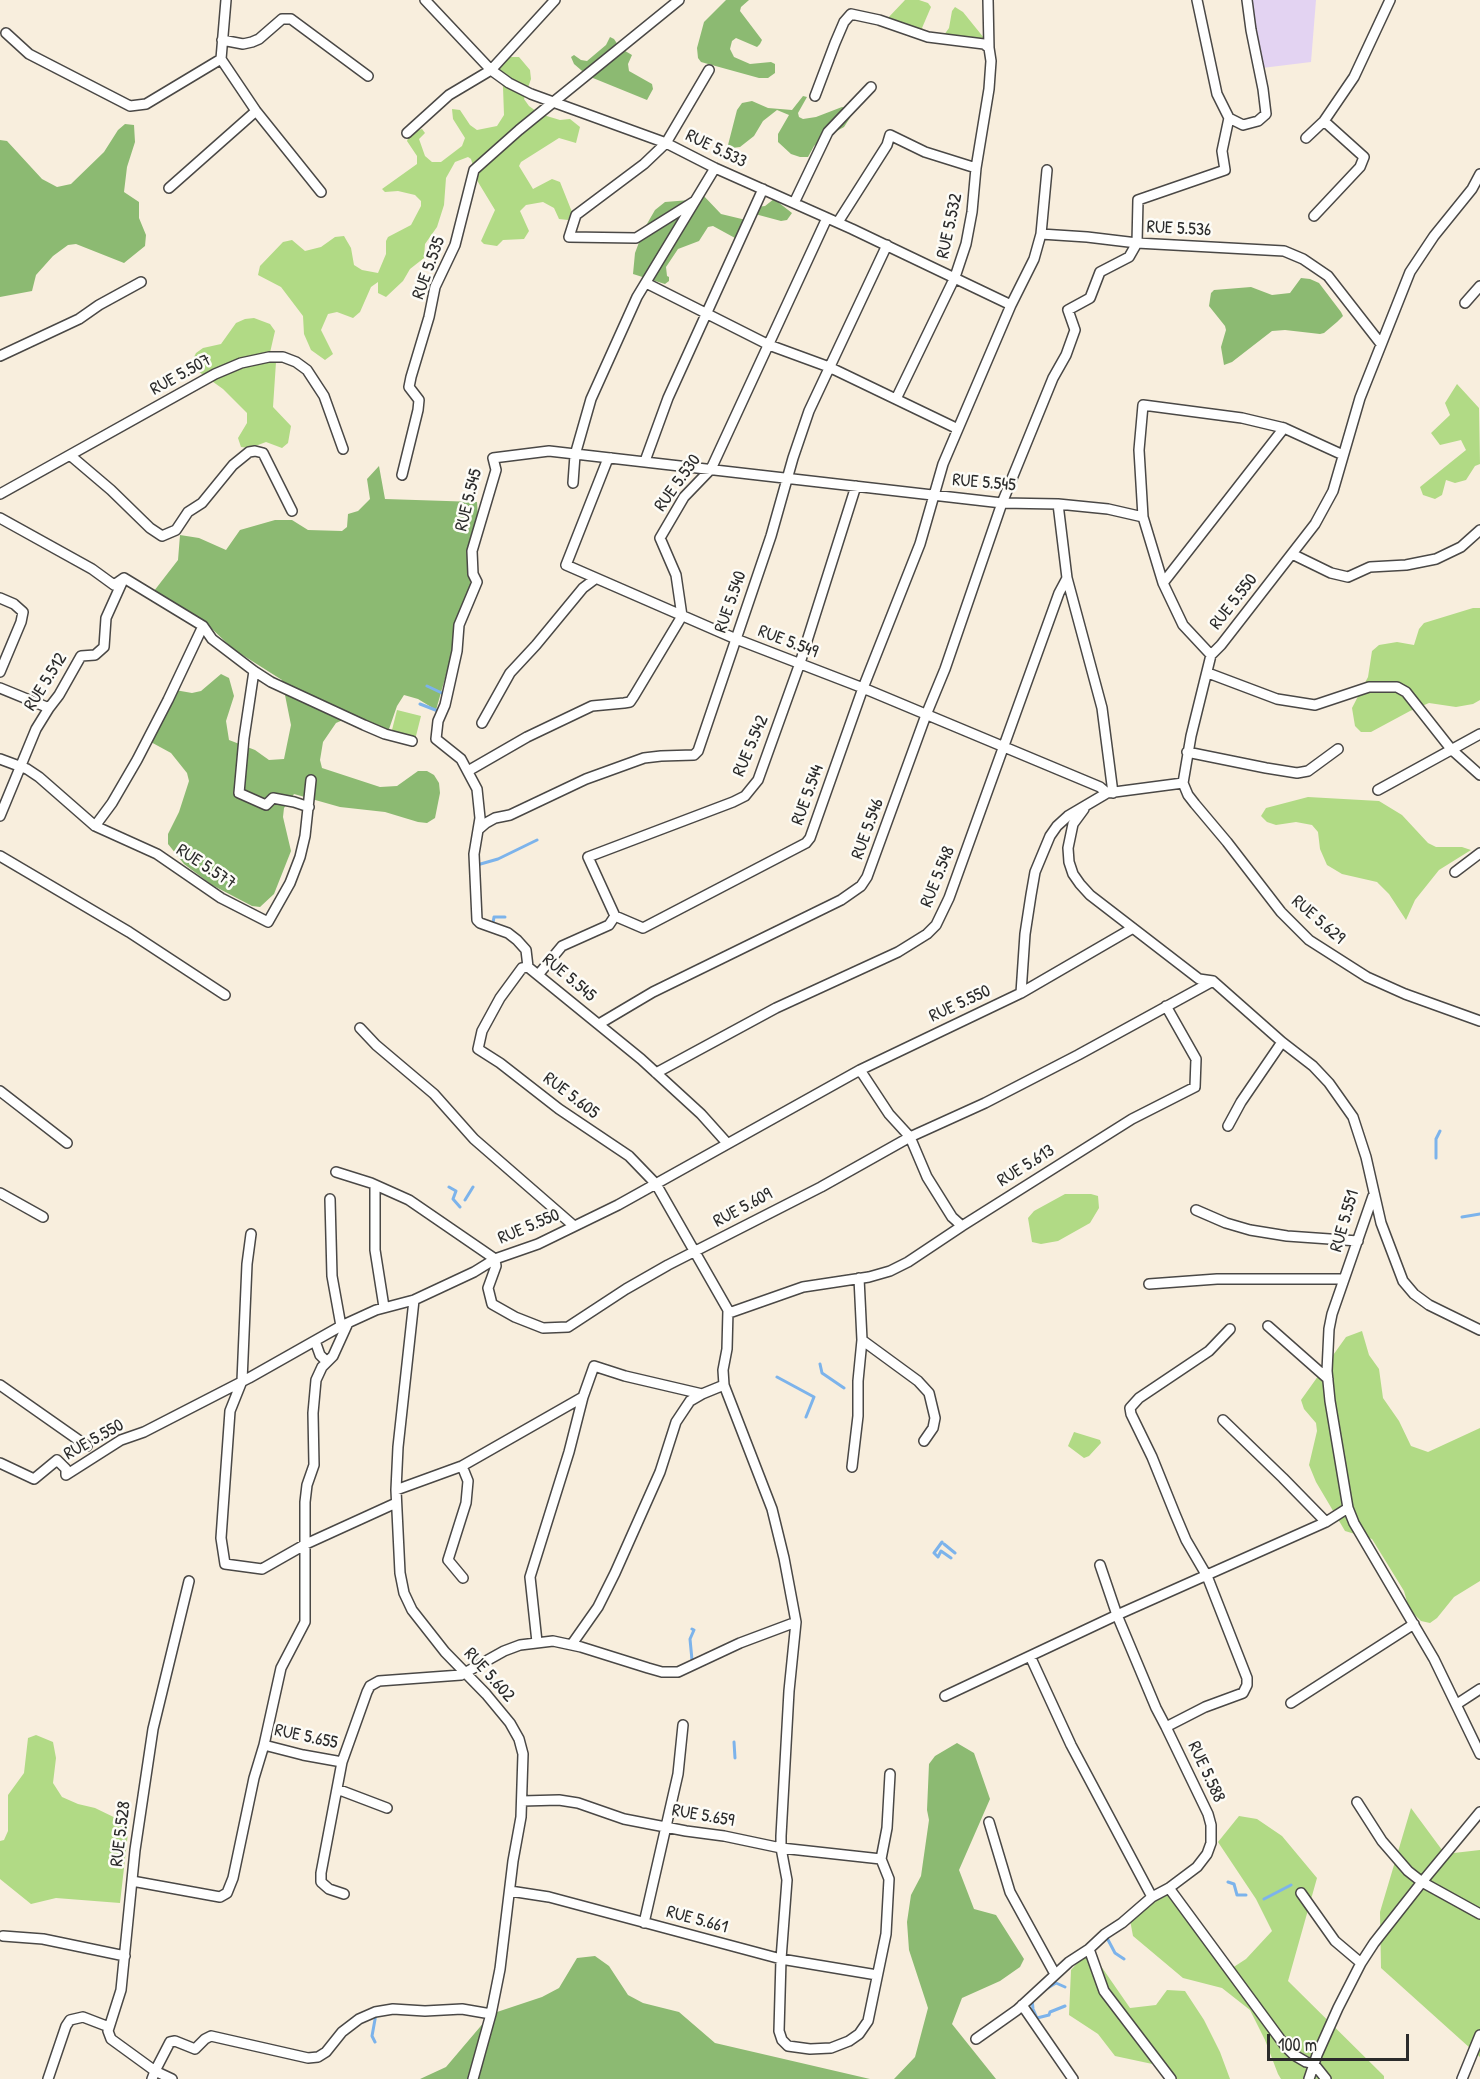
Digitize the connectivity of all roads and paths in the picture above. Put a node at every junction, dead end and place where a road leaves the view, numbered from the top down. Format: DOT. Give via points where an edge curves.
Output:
graph roads {
  1 [pos="226,0"];
  2 [pos="425,0"];
  3 [pos="555,0"];
  4 [pos="679,0"];
  5 [pos="988,0"];
  6 [pos="1197,0"];
  7 [pos="1247,0"];
  8 [pos="1390,0"];
  9 [pos="6,33"];
  10 [pos="222,40"];
  11 [pos="988,48"];
  12 [pos="221,59"];
  13 [pos="491,70"];
  14 [pos="709,70"];
  15 [pos="368,76"];
  16 [pos="871,87"];
  17 [pos="815,96"];
  18 [pos="554,103"];
  19 [pos="256,111"];
  20 [pos="1229,118"];
  21 [pos="1324,121"];
  22 [pos="407,133"];
  23 [pos="1306,138"];
  24 [pos="666,143"];
  25 [pos="715,168"];
  26 [pos="976,168"];
  27 [pos="1047,170"];
  28 [pos="1480,174"];
  29 [pos="169,188"];
  30 [pos="763,189"];
  31 [pos="321,192"];
  32 [pos="695,201"];
  33 [pos="795,203"];
  34 [pos="1314,216"];
  35 [pos="826,218"];
  36 [pos="838,222"];
  37 [pos="1041,234"];
  38 [pos="1137,243"];
  39 [pos="887,245"];
  40 [pos="955,277"];
  41 [pos="141,282"];
  42 [pos="650,285"];
  43 [pos="1480,285"];
  44 [pos="1465,303"];
  45 [pos="1011,305"];
  46 [pos="705,314"];
  47 [pos="1381,344"];
  48 [pos="769,345"];
  49 [pos="0,356"];
  50 [pos="829,367"];
  51 [pos="896,399"];
  52 [pos="1284,428"];
  53 [pos="958,429"];
  54 [pos="343,448"];
  55 [pos="575,455"];
  56 [pos="1343,455"];
  57 [pos="71,456"];
  58 [pos="611,458"];
  59 [pos="645,461"];
  60 [pos="711,469"];
  61 [pos="402,475"];
  62 [pos="788,479"];
  63 [pos="573,483"];
  64 [pos="856,486"];
  65 [pos="0,494"];
  66 [pos="933,495"];
  67 [pos="1002,503"];
  68 [pos="1058,504"];
  69 [pos="292,512"];
  70 [pos="0,518"];
  71 [pos="1143,518"];
  72 [pos="1480,530"];
  73 [pos="1292,554"];
  74 [pos="124,578"];
  75 [pos="1068,578"];
  76 [pos="595,579"];
  77 [pos="1162,583"];
  78 [pos="0,598"];
  79 [pos="682,616"];
  80 [pos="203,626"];
  81 [pos="736,639"];
  82 [pos="1211,655"];
  83 [pos="800,663"];
  84 [pos="1,670"];
  85 [pos="254,671"];
  86 [pos="1208,673"];
  87 [pos="0,688"];
  88 [pos="863,688"];
  89 [pos="49,708"];
  90 [pos="926,715"];
  91 [pos="482,723"];
  92 [pos="1480,734"];
  93 [pos="412,741"];
  94 [pos="1004,748"];
  95 [pos="1338,749"];
  96 [pos="1451,749"];
  97 [pos="1187,752"];
  98 [pos="0,759"];
  99 [pos="20,767"];
  100 [pos="468,771"];
  101 [pos="1480,776"];
  102 [pos="311,780"];
  103 [pos="1183,783"];
  104 [pos="1378,790"];
  105 [pos="1110,793"];
  106 [pos="1092,801"];
  107 [pos="309,807"];
  108 [pos="0,816"];
  109 [pos="95,826"];
  110 [pos="479,830"];
  111 [pos="1480,853"];
  112 [pos="0,856"];
  113 [pos="1455,872"];
  114 [pos="615,916"];
  115 [pos="1133,928"];
  116 [pos="528,967"];
  117 [pos="538,975"];
  118 [pos="1213,981"];
  119 [pos="1022,993"];
  120 [pos="225,995"];
  121 [pos="1166,1006"];
  122 [pos="1480,1021"];
  123 [pos="599,1024"];
  124 [pos="360,1028"];
  125 [pos="1282,1042"];
  126 [pos="860,1071"];
  127 [pos="656,1073"];
  128 [pos="0,1091"];
  129 [pos="1228,1126"];
  130 [pos="910,1137"];
  131 [pos="68,1143"];
  132 [pos="727,1143"];
  133 [pos="336,1172"];
  134 [pos="656,1184"];
  135 [pos="375,1186"];
  136 [pos="0,1193"];
  137 [pos="1373,1195"];
  138 [pos="330,1199"];
  139 [pos="1196,1210"];
  140 [pos="43,1217"];
  141 [pos="574,1226"];
  142 [pos="962,1226"];
  143 [pos="251,1234"];
  144 [pos="1358,1241"];
  145 [pos="696,1252"];
  146 [pos="495,1259"];
  147 [pos="859,1278"];
  148 [pos="1343,1279"];
  149 [pos="1149,1284"];
  150 [pos="414,1300"];
  151 [pos="384,1307"];
  152 [pos="729,1312"];
  153 [pos="345,1324"];
  154 [pos="1268,1326"];
  155 [pos="1230,1329"];
  156 [pos="1480,1330"];
  157 [pos="861,1340"];
  158 [pos="315,1341"];
  159 [pos="326,1361"];
  160 [pos="1328,1379"];
  161 [pos="242,1381"];
  162 [pos="0,1385"];
  163 [pos="724,1385"];
  164 [pos="702,1394"];
  165 [pos="584,1397"];
  166 [pos="1223,1420"];
  167 [pos="924,1441"];
  168 [pos="87,1446"];
  169 [pos="0,1463"];
  170 [pos="462,1466"];
  171 [pos="852,1467"];
  172 [pos="396,1490"];
  173 [pos="396,1503"];
  174 [pos="1348,1508"];
  175 [pos="1326,1522"];
  176 [pos="306,1544"];
  177 [pos="1100,1565"];
  178 [pos="1208,1576"];
  179 [pos="463,1578"];
  180 [pos="189,1581"];
  181 [pos="1117,1615"];
  182 [pos="796,1622"];
  183 [pos="1414,1624"];
  184 [pos="537,1642"];
  185 [pos="572,1644"];
  186 [pos="1030,1656"];
  187 [pos="467,1673"];
  188 [pos="1480,1689"];
  189 [pos="945,1696"];
  190 [pos="1291,1703"];
  191 [pos="1457,1704"];
  192 [pos="683,1725"];
  193 [pos="1166,1727"];
  194 [pos="264,1745"];
  195 [pos="1480,1754"];
  196 [pos="342,1762"];
  197 [pos="890,1774"];
  198 [pos="337,1789"];
  199 [pos="522,1801"];
  200 [pos="1357,1802"];
  201 [pos="387,1808"];
  202 [pos="1480,1812"];
  203 [pos="989,1822"];
  204 [pos="667,1826"];
  205 [pos="781,1848"];
  206 [pos="881,1859"];
  207 [pos="132,1881"];
  208 [pos="1422,1882"];
  209 [pos="1169,1888"];
  210 [pos="510,1891"];
  211 [pos="1301,1893"];
  212 [pos="344,1894"];
  213 [pos="1152,1897"];
  214 [pos="1480,1914"];
  215 [pos="644,1923"];
  216 [pos="3,1936"];
  217 [pos="1089,1949"];
  218 [pos="125,1956"];
  219 [pos="781,1959"];
  220 [pos="1361,1963"];
  221 [pos="1055,1974"];
  222 [pos="877,1975"];
  223 [pos="1022,2005"];
  224 [pos="491,2014"];
  225 [pos="109,2027"];
  226 [pos="1480,2035"];
  227 [pos="976,2039"];
  228 [pos="1314,2064"];
  229 [pos="153,2075"];
  230 [pos="48,2079"];
  231 [pos="172,2079"];
  232 [pos="473,2079"];
  233 [pos="1073,2079"];
  234 [pos="1171,2079"];
  235 [pos="1309,2079"];
  236 [pos="1326,2079"];
  237 [pos="1462,2079"];
  1 -- 10 [label="street"];
  2 -- 13 [label="street, RUE 5.533"];
  3 -- 13 [label="street"];
  4 -- 18 [label="street"];
  5 -- 11 [label="street, RUE 5.532"];
  6 -- 20 [label="street" via="1217,94"];
  7 -- 20 [label="street" via="1266,114 1243,125"];
  8 -- 21 [label="street" via="1354,78"];
  9 -- 12 [label="street" via="29,54 130,106 146,104"];
  10 -- 12 [label="street"];
  10 -- 15 [label="street" via="252,42 282,19 291,19"];
  11 -- 17 [label="street" via="984,44 928,37 851,14 844,22"];
  11 -- 26 [label="street, RUE 5.532" via="989,89"];
  12 -- 19 [label="street"];
  13 -- 18 [label="street, RUE 5.533" via="509,83"];
  13 -- 22 [label="street" via="449,95"];
  14 -- 24 [label="street"];
  16 -- 33 [label="street" via="828,132"];
  18 -- 24 [label="street, RUE 5.533"];
  18 -- 61 [label="street, RUE 5.535" via="474,170 457,239 435,287 411,377 409,387 419,400"];
  19 -- 29 [label="street"];
  19 -- 31 [label="street"];
  20 -- 38 [label="street" via="1222,151 1225,170 1138,200"];
  21 -- 23 [label="street"];
  21 -- 34 [label="street" via="1364,157 1360,167"];
  24 -- 25 [label="street, RUE 5.533"];
  24 -- 32 [label="street" via="576,215 569,237 636,238"];
  25 -- 30 [label="street, RUE 5.533"];
  25 -- 32 [label="street"];
  26 -- 36 [label="street" via="925,152 890,135"];
  26 -- 40 [label="street, RUE 5.532" via="972,213"];
  27 -- 37 [label="street, RUE 5.544"];
  28 -- 47 [label="street, RUE 5.550" via="1410,272"];
  30 -- 33 [label="street, RUE 5.533"];
  30 -- 46 [label="street"];
  32 -- 55 [label="street" via="637,297 591,399"];
  33 -- 35 [label="street, RUE 5.533"];
  35 -- 36 [label="street, RUE 5.533"];
  35 -- 48 [label="street, RUE 5.530"];
  36 -- 39 [label="street, RUE 5.533"];
  37 -- 38 [label="street"];
  37 -- 45 [label="street, RUE 5.544" via="1034,259"];
  38 -- 47 [label="street, RUE 5.536" via="1284,251 1328,276"];
  38 -- 67 [label="street, RUE 5.536" via="1130,256 1100,272 1090,298 1068,310 1074,330 1066,355"];
  39 -- 40 [label="street, RUE 5.533"];
  39 -- 50 [label="street, RUE 5.540"];
  40 -- 45 [label="street, RUE 5.533"];
  40 -- 51 [label="street, RUE 5.532"];
  41 -- 49 [label="street" via="79,319"];
  42 -- 46 [label="street"];
  43 -- 44 [label="street"];
  45 -- 53 [label="street, RUE 5.544"];
  46 -- 48 [label="street"];
  46 -- 59 [label="street"];
  47 -- 56 [label="street, RUE 5.550"];
  48 -- 50 [label="street"];
  48 -- 60 [label="street, RUE 5.530"];
  50 -- 51 [label="street"];
  50 -- 62 [label="street, RUE 5.540" via="809,411"];
  51 -- 53 [label="street"];
  52 -- 56 [label="street"];
  52 -- 71 [label="street" via="1242,418 1143,405 1138,450"];
  52 -- 77 [label="street"];
  53 -- 66 [label="street, RUE 5.544"];
  54 -- 57 [label="street, RUE 5.507" via="324,396 307,370 283,357 268,357 215,374"];
  55 -- 58 [label="street, RUE 5.545"];
  55 -- 63 [label="street"];
  55 -- 100 [label="street, RUE 5.545" via="549,451 493,458 496,470 472,551 472,574 477,582 459,625 458,651 436,739"];
  56 -- 73 [label="street, RUE 5.550" via="1333,491"];
  57 -- 65 [label="street, RUE 5.507"];
  57 -- 69 [label="street" via="162,536 176,530 188,512 202,503 249,452 263,453"];
  58 -- 59 [label="street, RUE 5.545"];
  58 -- 76 [label="street, RUE 5.549" via="566,566"];
  59 -- 60 [label="street, RUE 5.545"];
  60 -- 62 [label="street, RUE 5.545"];
  60 -- 79 [label="street, RUE 5.530" via="684,497 660,538 676,575"];
  62 -- 64 [label="street, RUE 5.545"];
  62 -- 81 [label="street, RUE 5.540"];
  64 -- 66 [label="street, RUE 5.545"];
  64 -- 83 [label="street, RUE 5.542"];
  66 -- 67 [label="street, RUE 5.545"];
  66 -- 88 [label="street, RUE 5.544" via="920,544"];
  67 -- 68 [label="street, RUE 5.545"];
  67 -- 90 [label="street, RUE 5.546"];
  68 -- 71 [label="street, RUE 5.545" via="1108,509"];
  68 -- 75 [label="street"];
  70 -- 74 [label="street" via="114,585"];
  71 -- 77 [label="street"];
  72 -- 73 [label="street" via="1461,547 1436,559 1370,567 1348,577"];
  73 -- 82 [label="street, RUE 5.550"];
  74 -- 80 [label="street"];
  74 -- 89 [label="street, RUE 5.512" via="106,618 104,647 94,655 81,656"];
  75 -- 94 [label="street, RUE 5.548" via="1059,593"];
  75 -- 105 [label="street" via="1102,708"];
  76 -- 79 [label="street, RUE 5.549"];
  76 -- 91 [label="street" via="582,588 510,673"];
  77 -- 82 [label="street" via="1183,625"];
  78 -- 84 [label="street" via="23,612"];
  79 -- 81 [label="street, RUE 5.549"];
  79 -- 100 [label="street" via="630,702 592,706"];
  80 -- 85 [label="street" via="212,639"];
  80 -- 109 [label="street" via="137,760"];
  81 -- 83 [label="street, RUE 5.549"];
  81 -- 110 [label="street, RUE 5.540" via="694,755 644,758 495,818"];
  82 -- 86 [label="street, RUE 5.550"];
  83 -- 88 [label="street, RUE 5.549"];
  83 -- 114 [label="street, RUE 5.542" via="758,780 745,796 588,857"];
  85 -- 93 [label="street" via="318,705 385,734"];
  85 -- 107 [label="street" via="239,793 266,805 273,798"];
  86 -- 96 [label="street" via="1277,699 1315,705 1369,687 1397,687 1420,708"];
  86 -- 97 [label="street, RUE 5.550"];
  87 -- 89 [label="street"];
  88 -- 90 [label="street, RUE 5.549"];
  88 -- 114 [label="street, RUE 5.544" via="806,843 643,928"];
  89 -- 99 [label="street, RUE 5.512"];
  90 -- 94 [label="street, RUE 5.549"];
  90 -- 123 [label="street, RUE 5.546" via="872,867 861,886 841,900 653,992"];
  92 -- 96 [label="street"];
  94 -- 105 [label="street, RUE 5.549"];
  94 -- 127 [label="street, RUE 5.548" via="949,898 927,934 898,952 776,1008"];
  95 -- 97 [label="street" via="1308,771 1297,773"];
  96 -- 101 [label="street"];
  96 -- 104 [label="street"];
  97 -- 103 [label="street, RUE 5.550"];
  98 -- 99 [label="street, RUE 5.577"];
  99 -- 108 [label="street, RUE 5.512"];
  99 -- 109 [label="street, RUE 5.577" via="39,777"];
  100 -- 110 [label="street, RUE 5.545" via="477,789"];
  102 -- 107 [label="street, RUE 5.577"];
  103 -- 105 [label="street"];
  103 -- 122 [label="street, RUE 5.629" via="1188,795 1281,912 1309,940 1367,977"];
  105 -- 106 [label="street"];
  106 -- 115 [label="street, RUE 5.551" via="1073,824 1069,862 1084,889"];
  106 -- 119 [label="street" via="1057,826 1042,852 1030,895"];
  107 -- 109 [label="street, RUE 5.577" via="300,857 268,922 222,898 157,854"];
  110 -- 116 [label="street, RUE 5.545" via="474,855 477,920 516,940 526,950"];
  111 -- 113 [label="street"];
  112 -- 120 [label="street" via="129,932"];
  114 -- 117 [label="street" via="609,925 562,946"];
  115 -- 118 [label="street, RUE 5.551" via="1199,979"];
  115 -- 119 [label="street, RUE 5.550"];
  116 -- 117 [label="street, RUE 5.545"];
  116 -- 134 [label="street, RUE 5.605" via="522,968 500,998 482,1031 478,1049 629,1156"];
  117 -- 123 [label="street, RUE 5.545"];
  118 -- 121 [label="street, RUE 5.609"];
  118 -- 125 [label="street, RUE 5.551"];
  119 -- 126 [label="street, RUE 5.550"];
  121 -- 130 [label="street, RUE 5.609" via="1078,1055"];
  121 -- 142 [label="street, RUE 5.613" via="1196,1059 1195,1088 1132,1119"];
  123 -- 127 [label="street, RUE 5.545"];
  124 -- 141 [label="street" via="434,1094 483,1147"];
  125 -- 129 [label="street"];
  125 -- 137 [label="street, RUE 5.551" via="1313,1066 1353,1117"];
  126 -- 130 [label="street"];
  126 -- 132 [label="street, RUE 5.550"];
  127 -- 132 [label="street, RUE 5.545"];
  128 -- 131 [label="street"];
  130 -- 142 [label="street" via="927,1177"];
  130 -- 145 [label="street, RUE 5.609"];
  132 -- 134 [label="street, RUE 5.550"];
  133 -- 135 [label="street"];
  134 -- 141 [label="street, RUE 5.550"];
  134 -- 145 [label="street, RUE 5.605"];
  135 -- 146 [label="street" via="409,1200"];
  135 -- 151 [label="street" via="375,1250"];
  136 -- 140 [label="street"];
  137 -- 144 [label="street, RUE 5.551"];
  137 -- 156 [label="street" via="1404,1281 1414,1294"];
  138 -- 153 [label="street" via="332,1276"];
  139 -- 144 [label="street" via="1250,1230"];
  141 -- 146 [label="street, RUE 5.550"];
  142 -- 147 [label="street" via="908,1262"];
  143 -- 161 [label="street"];
  144 -- 148 [label="street, RUE 5.551"];
  145 -- 146 [label="street, RUE 5.609" via="626,1289 568,1328 543,1328 492,1304 488,1288"];
  145 -- 152 [label="street, RUE 5.605"];
  146 -- 150 [label="street, RUE 5.550"];
  147 -- 152 [label="street" via="803,1287"];
  147 -- 157 [label="street"];
  148 -- 149 [label="street" via="1217,1279"];
  148 -- 160 [label="street, RUE 5.551" via="1332,1314"];
  150 -- 151 [label="street, RUE 5.550"];
  150 -- 172 [label="street, RUE 5.602"];
  151 -- 153 [label="street, RUE 5.550"];
  152 -- 163 [label="street"];
  153 -- 158 [label="street, RUE 5.550"];
  153 -- 159 [label="street" via="333,1356"];
  154 -- 160 [label="street"];
  155 -- 178 [label="street, RUE 5.588" via="1209,1351 1130,1408 1186,1540"];
  157 -- 167 [label="street" via="929,1393 935,1418"];
  157 -- 171 [label="street"];
  158 -- 159 [label="street"];
  158 -- 161 [label="street, RUE 5.550"];
  159 -- 176 [label="street" via="314,1397 314,1465 307,1485"];
  160 -- 174 [label="street, RUE 5.551"];
  161 -- 169 [label="street, RUE 5.550" via="121,1440 66,1475 66,1469 57,1460 34,1479"];
  161 -- 176 [label="street" via="230,1411 221,1538 225,1564 262,1569"];
  162 -- 168 [label="street"];
  163 -- 164 [label="street"];
  163 -- 182 [label="street" via="772,1509"];
  164 -- 165 [label="street" via="594,1366"];
  164 -- 185 [label="street" via="690,1401 676,1422 660,1472 615,1573 598,1607"];
  165 -- 170 [label="street"];
  165 -- 184 [label="street" via="530,1577"];
  166 -- 175 [label="street"];
  170 -- 172 [label="street"];
  170 -- 179 [label="street" via="468,1482 466,1503 448,1560"];
  172 -- 173 [label="street, RUE 5.602"];
  173 -- 176 [label="street"];
  173 -- 187 [label="street, RUE 5.602" via="400,1573 408,1604"];
  174 -- 175 [label="street"];
  174 -- 183 [label="street, RUE 5.551"];
  175 -- 178 [label="street"];
  176 -- 194 [label="street" via="305,1622 281,1668"];
  177 -- 181 [label="street"];
  178 -- 181 [label="street"];
  178 -- 193 [label="street, RUE 5.588" via="1247,1685 1243,1693"];
  180 -- 207 [label="street, RUE 5.528" via="153,1729"];
  181 -- 186 [label="street"];
  181 -- 193 [label="street"];
  182 -- 185 [label="street" via="678,1672 648,1668"];
  182 -- 205 [label="street"];
  183 -- 190 [label="street"];
  183 -- 191 [label="street, RUE 5.551"];
  184 -- 185 [label="street"];
  184 -- 187 [label="street" via="504,1651"];
  186 -- 189 [label="street"];
  186 -- 213 [label="street" via="1071,1745"];
  187 -- 196 [label="street, RUE 5.655" via="375,1683 367,1692"];
  187 -- 199 [label="street, RUE 5.602" via="519,1738 523,1754"];
  188 -- 191 [label="street"];
  191 -- 195 [label="street, RUE 5.551"];
  192 -- 204 [label="street"];
  193 -- 209 [label="street, RUE 5.588" via="1208,1814 1211,1835 1207,1854 1197,1867"];
  194 -- 196 [label="street, RUE 5.655"];
  194 -- 207 [label="street, RUE 5.655" via="227,1893 220,1897"];
  196 -- 198 [label="street"];
  197 -- 206 [label="street"];
  198 -- 201 [label="street"];
  198 -- 212 [label="street" via="321,1882"];
  199 -- 204 [label="street, RUE 5.659" via="568,1801 624,1819"];
  199 -- 210 [label="street, RUE 5.602"];
  200 -- 208 [label="street" via="1382,1841"];
  202 -- 208 [label="street"];
  203 -- 221 [label="street" via="1010,1892"];
  204 -- 205 [label="street, RUE 5.659"];
  204 -- 215 [label="street"];
  205 -- 206 [label="street, RUE 5.659"];
  205 -- 219 [label="street" via="787,1880"];
  206 -- 222 [label="street" via="889,1879"];
  207 -- 218 [label="street, RUE 5.528"];
  208 -- 214 [label="street"];
  208 -- 220 [label="street"];
  209 -- 213 [label="street, RUE 5.588"];
  209 -- 228 [label="street" via="1286,2047"];
  210 -- 215 [label="street, RUE 5.661" via="549,1897"];
  210 -- 224 [label="street, RUE 5.602"];
  211 -- 220 [label="street" via="1335,1941"];
  213 -- 217 [label="street, RUE 5.588"];
  215 -- 219 [label="street, RUE 5.661"];
  216 -- 218 [label="street" via="43,1939"];
  217 -- 221 [label="street, RUE 5.588"];
  217 -- 234 [label="street" via="1104,1991"];
  218 -- 225 [label="street, RUE 5.528" via="121,1990"];
  219 -- 222 [label="street, RUE 5.661"];
  219 -- 222 [label="street" via="779,2031 788,2046 831,2048 859,2034 868,2021"];
  220 -- 228 [label="street"];
  221 -- 223 [label="street, RUE 5.588"];
  223 -- 227 [label="street, RUE 5.588"];
  223 -- 233 [label="street"];
  224 -- 229 [label="street" via="462,2009 375,2012 342,2032 326,2052 308,2058 210,2036 195,2049 175,2041 170,2042"];
  224 -- 232 [label="street, RUE 5.602"];
  225 -- 229 [label="street" via="108,2036"];
  225 -- 230 [label="street" via="82,2017 70,2020"];
  226 -- 237 [label="street"];
  228 -- 235 [label="street"];
  228 -- 236 [label="street"];
  229 -- 231 [label="street"];
}
